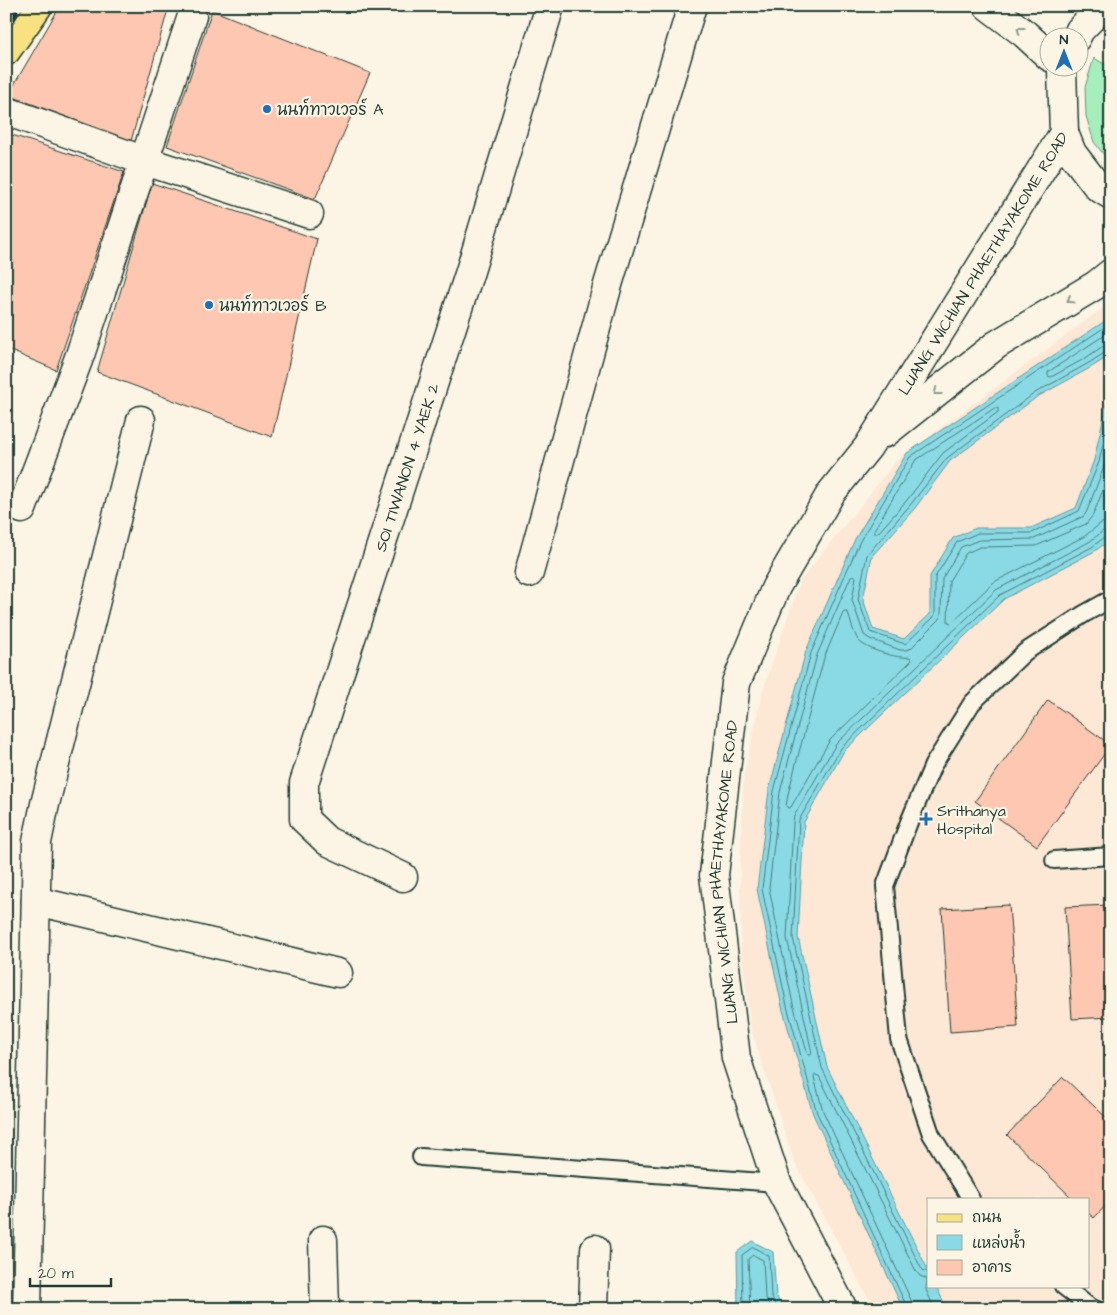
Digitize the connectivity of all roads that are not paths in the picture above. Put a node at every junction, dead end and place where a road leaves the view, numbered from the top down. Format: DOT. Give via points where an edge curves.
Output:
graph roads {
  1 [pos="38,6"];
  2 [pos="550,6"];
  3 [pos="692,6"];
  4 [pos="988,6"];
  5 [pos="1103,6"];
  6 [pos="192,16"];
  7 [pos="1082,28"];
  8 [pos="1040,48"];
  9 [pos="6,51"];
  10 [pos="1060,78"];
  11 [pos="6,111"];
  12 [pos="1064,133"];
  13 [pos="145,161"];
  14 [pos="1111,195"];
  15 [pos="309,214"];
  16 [pos="1111,273"];
  17 [pos="140,420"];
  18 [pos="868,447"];
  19 [pos="22,508"];
  20 [pos="528,573"];
  21 [pos="1111,599"];
  22 [pos="1111,856"];
  23 [pos="1054,860"];
  24 [pos="403,877"];
  25 [pos="36,901"];
  26 [pos="338,973"];
  27 [pos="421,1157"];
  28 [pos="777,1183"];
  29 [pos="970,1198"];
  30 [pos="323,1240"];
  31 [pos="596,1249"];
  32 [pos="1066,1288"];
  33 [pos="28,1309"];
  34 [pos="325,1309"];
  35 [pos="593,1309"];
  36 [pos="843,1309"];
  37 [pos="1095,1309"];
  1 -- 9 [label="main road"];
  2 -- 24 [label="street, SOI TIWANON 4 YAEK 2" via="471,268 304,784 304,819 327,841"];
  3 -- 20 [label="street" via="607,288"];
  8 -- 4 [label="street, one-way"];
  5 -- 7 [label="street"];
  6 -- 13 [label="street"];
  10 -- 12 [label="street, LUANG WICHIAN PHAETHAYAKOME ROAD"];
  11 -- 13 [label="street"];
  12 -- 14 [label="street" via="1072,153 1098,187"];
  12 -- 18 [label="street, LUANG WICHIAN PHAETHAYAKOME ROAD"];
  13 -- 15 [label="street"];
  13 -- 19 [label="street" via="80,355"];
  16 -- 18 [label="street, LUANG WICHIAN PHAETHAYAKOME ROAD, one-way" via="996,345"];
  17 -- 25 [label="street" via="44,804 37,842"];
  18 -- 28 [label="street, LUANG WICHIAN PHAETHAYAKOME ROAD" via="831,493 776,587 736,683 714,875 736,1058"];
  21 -- 29 [label="lane" via="1025,652 972,703 933,766 885,886 899,1039 931,1134"];
  22 -- 23 [label="lane"];
  25 -- 26 [label="street"];
  25 -- 33 [label="street"];
  27 -- 28 [label="lane"];
  28 -- 36 [label="street, LUANG WICHIAN PHAETHAYAKOME ROAD"];
  30 -- 34 [label="street"];
  31 -- 35 [label="street"];
  32 -- 37 [label="lane"];
}
